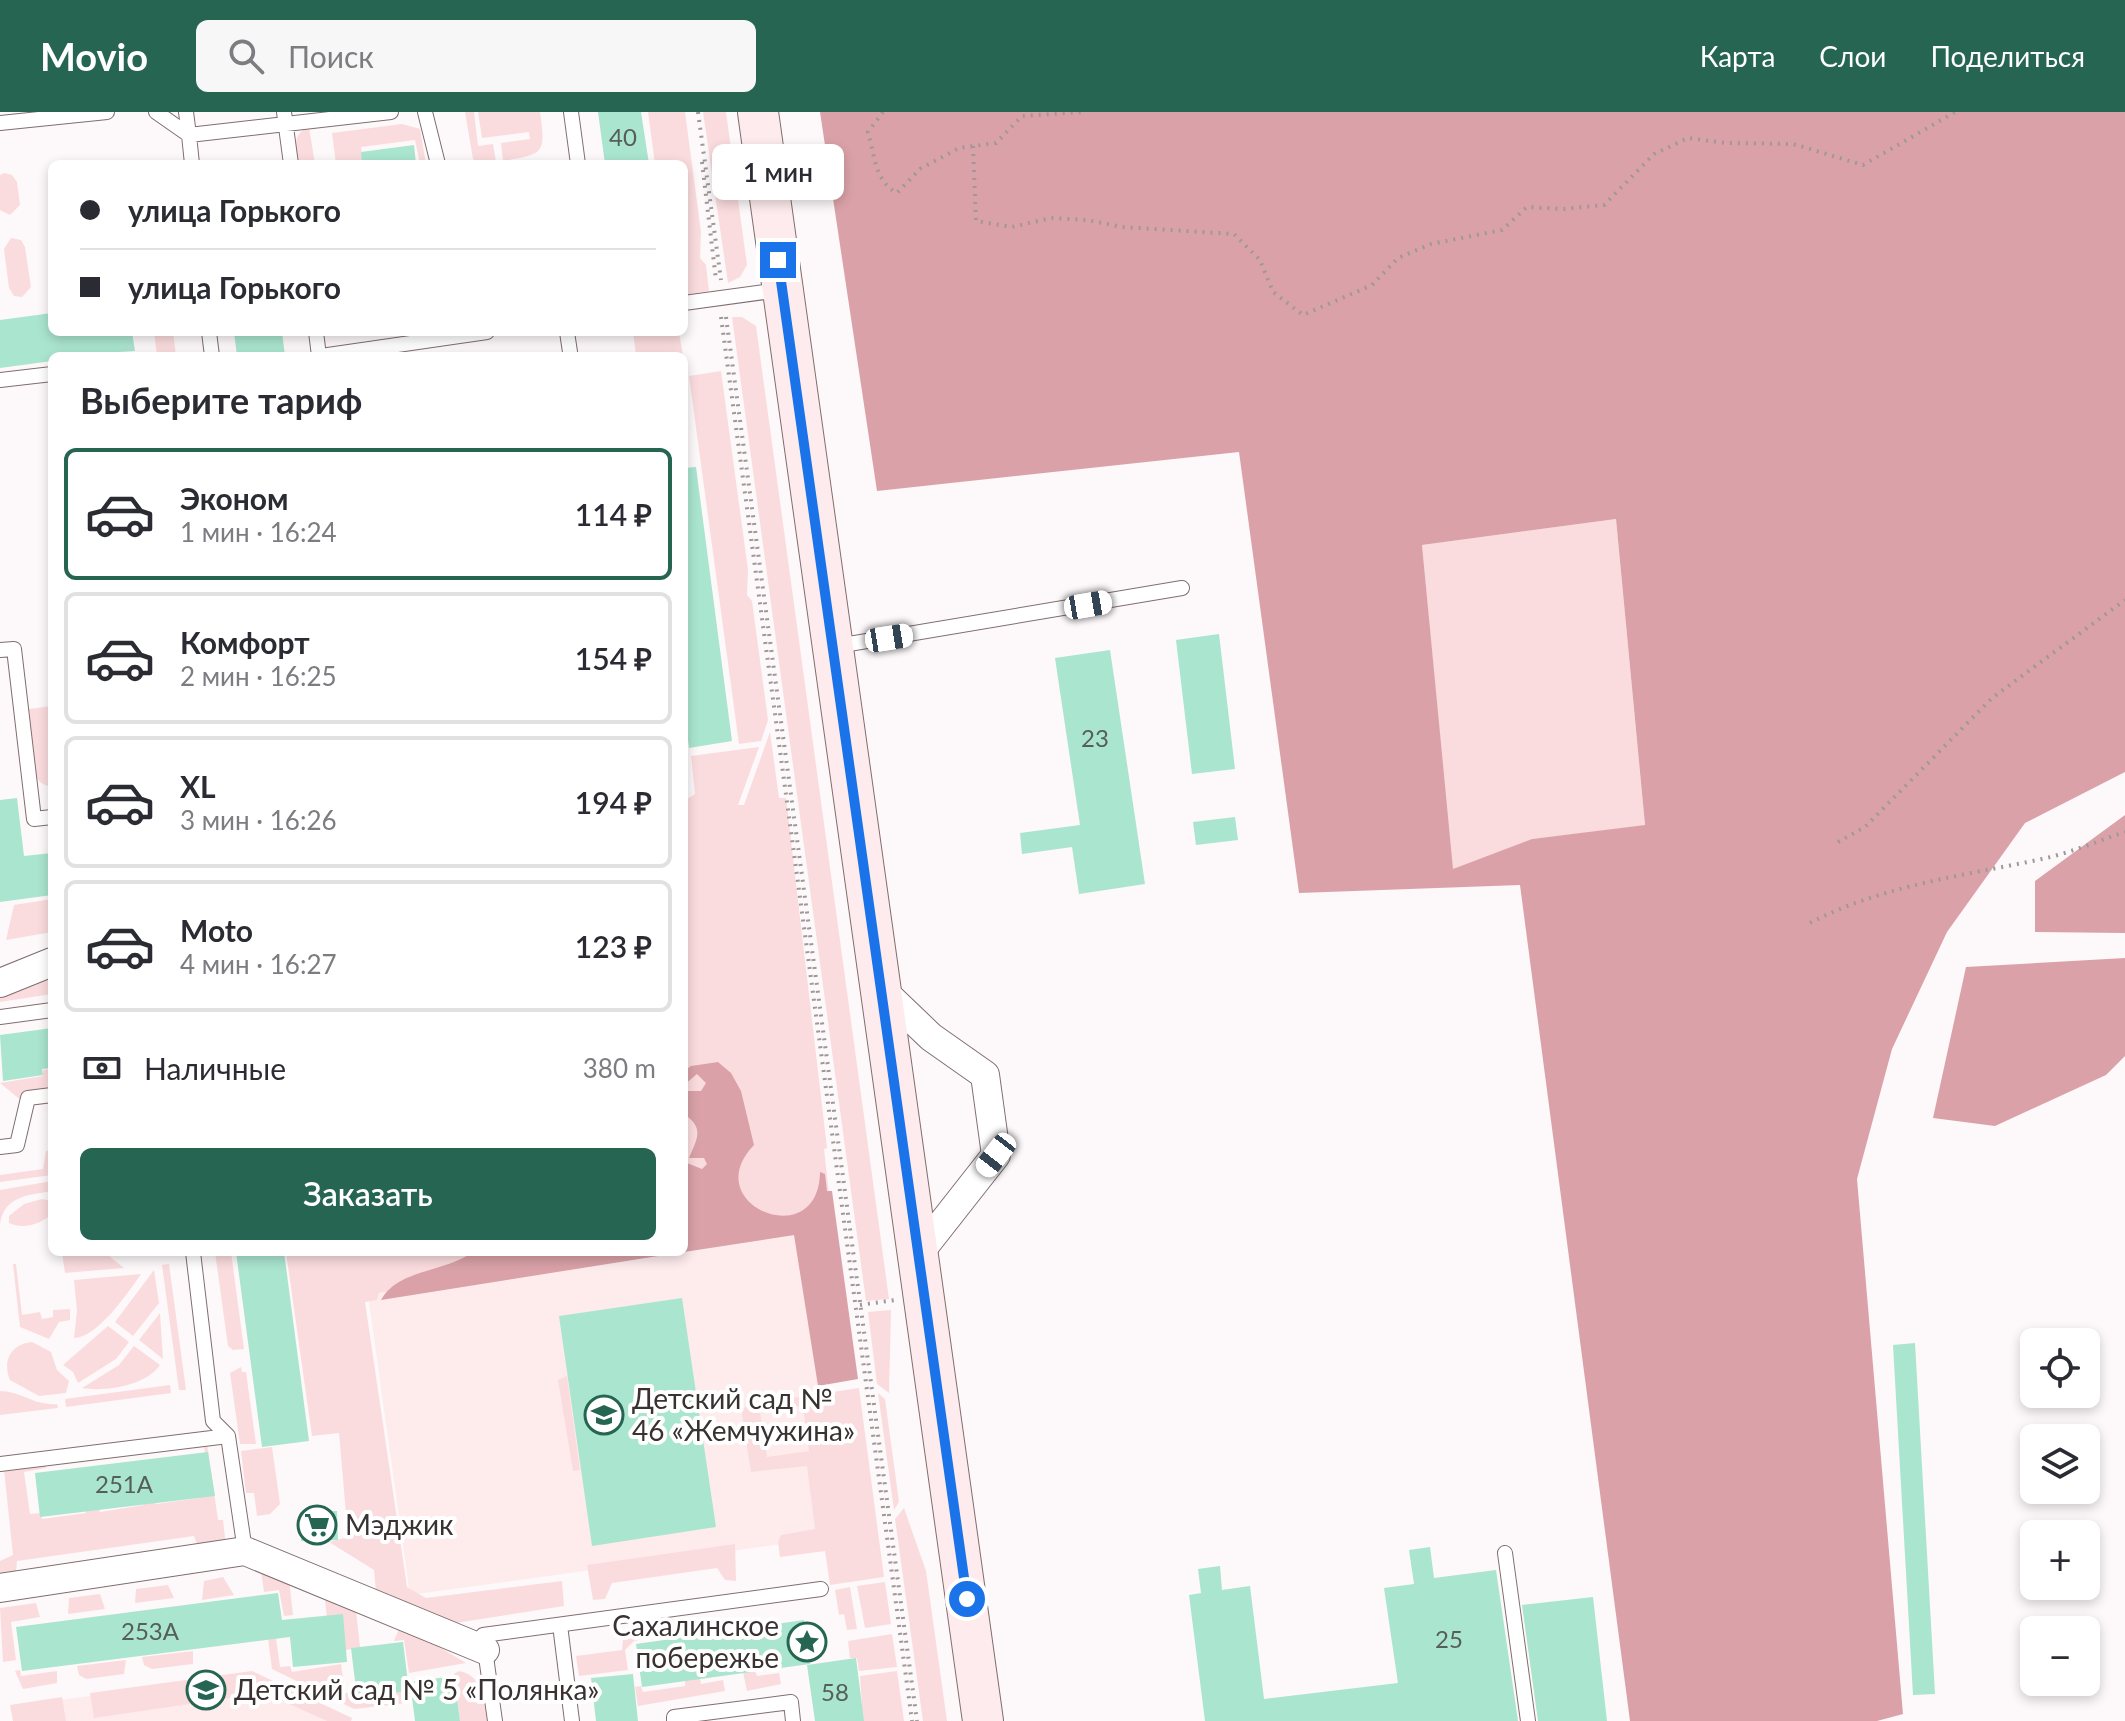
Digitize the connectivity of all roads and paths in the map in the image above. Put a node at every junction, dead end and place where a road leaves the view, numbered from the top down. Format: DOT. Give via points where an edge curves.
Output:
graph roads {
  1 [pos="107,112"];
  2 [pos="156,112"];
  3 [pos="186,112"];
  4 [pos="391,112"];
  5 [pos="425,112"];
  6 [pos="571,112"];
  7 [pos="697,112"];
  8 [pos="758,112"];
  9 [pos="883,112"];
  10 [pos="1081,112"];
  11 [pos="1955,112"];
  12 [pos="285,118"];
  13 [pos="0,123"];
  14 [pos="189,135"];
  15 [pos="973,146"];
  16 [pos="192,160"];
  17 [pos="290,160"];
  18 [pos="437,160"];
  19 [pos="577,160"];
  20 [pos="781,289"];
  21 [pos="720,292"];
  22 [pos="688,302"];
  23 [pos="726,316"];
  24 [pos="459,336"];
  25 [pos="568,336"];
  26 [pos="348,352"];
  27 [pos="570,352"];
  28 [pos="48,374"];
  29 [pos="0,380"];
  30 [pos="1182,588"];
  31 [pos="2125,600"];
  32 [pos="832,647"];
  33 [pos="0,650"];
  34 [pos="48,817"];
  35 [pos="2125,832"];
  36 [pos="1838,842"];
  37 [pos="1810,923"];
  38 [pos="48,964"];
  39 [pos="0,983"];
  40 [pos="882,990"];
  41 [pos="48,1011"];
  42 [pos="0,1017"];
  43 [pos="48,1096"];
  44 [pos="0,1147"];
  45 [pos="919,1253"];
  46 [pos="193,1256"];
  47 [pos="228,1436"];
  48 [pos="0,1464"];
  49 [pos="245,1551"];
  50 [pos="1505,1553"];
  51 [pos="0,1588"];
  52 [pos="821,1589"];
  53 [pos="560,1625"];
  54 [pos="485,1650"];
  55 [pos="495,1721"];
  56 [pos="572,1721"];
  57 [pos="674,1721"];
  58 [pos="793,1721"];
  59 [pos="915,1721"];
  60 [pos="983,1721"];
  61 [pos="1528,1721"];
  1 -- 13 [label="lane"];
  2 -- 14 [label="lane"];
  3 -- 14 [label="lane"];
  4 -- 12 [label="lane"];
  5 -- 18 [label="lane"];
  6 -- 19 [label="lane"];
  7 -- 21 [label="path"];
  7 -- 21 [label="path"];
  8 -- 20 [label="main road"];
  9 -- 15 [label="path" via="868,132 880,176 897,193 920,169"];
  10 -- 15 [label="path" via="1022,116 996,143"];
  11 -- 15 [label="path" via="1863,165 1793,144 1688,138 1654,154 1604,205 1527,207 1502,230 1431,244 1398,258 1372,285 1303,315 1273,292 1260,260 1234,234 1075,219 1051,218 1012,227 976,221"];
  12 -- 14 [label="lane"];
  12 -- 17 [label="lane"];
  14 -- 16 [label="lane"];
  20 -- 21 [label="lane"];
  20 -- 32 [label="main road"];
  21 -- 22 [label="lane"];
  21 -- 59 [label="path"];
  23 -- 59 [label="path"];
  24 -- 26 [label="lane"];
  25 -- 27 [label="lane"];
  28 -- 29 [label="lane"];
  30 -- 32 [label="lane"];
  31 -- 36 [label="path" via="1992,698 1865,827"];
  32 -- 40 [label="main road"];
  33 -- 34 [label="lane" via="14,649 34,819"];
  35 -- 37 [label="path" via="2045,858 1933,879 1846,905"];
  38 -- 39 [label="street"];
  40 -- 45 [label="main road"];
  40 -- 45 [label="street" via="931,1037 985,1075 996,1155"];
  41 -- 42 [label="lane"];
  43 -- 44 [label="lane" via="28,1098 17,1145"];
  45 -- 60 [label="main road"];
  46 -- 47 [label="lane" via="213,1421"];
  47 -- 48 [label="lane"];
  47 -- 49 [label="lane"];
  49 -- 51 [label="street"];
  49 -- 54 [label="street"];
  50 -- 61 [label="lane"];
  52 -- 53 [label="lane"];
  53 -- 54 [label="lane" via="483,1635"];
  53 -- 56 [label="lane"];
  54 -- 55 [label="lane"];
  57 -- 58 [label="lane" via="791,1702"];
}
